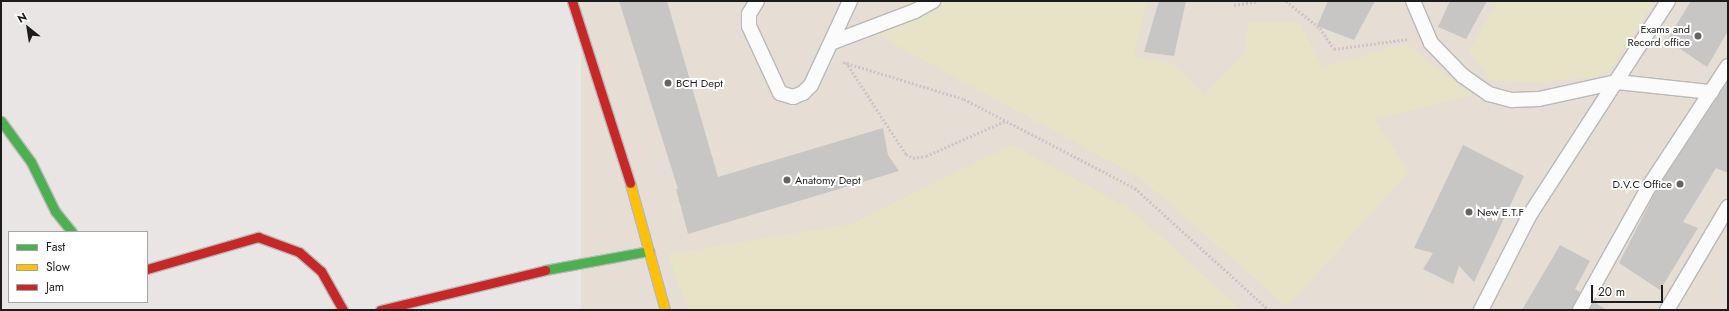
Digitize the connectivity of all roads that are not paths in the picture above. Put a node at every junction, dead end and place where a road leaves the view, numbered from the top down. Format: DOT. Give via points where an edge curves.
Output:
graph roads {
  1 [pos="572,1"];
  2 [pos="757,1"];
  3 [pos="850,1"];
  4 [pos="933,1"];
  5 [pos="1413,1"];
  6 [pos="1668,1"];
  7 [pos="833,42"];
  8 [pos="1728,66"];
  9 [pos="1617,82"];
  10 [pos="1711,92"];
  11 [pos="1,121"];
  12 [pos="1728,207"];
  13 [pos="71,231"];
  14 [pos="649,251"];
  15 [pos="148,269"];
  16 [pos="343,310"];
  17 [pos="380,310"];
  18 [pos="665,310"];
  19 [pos="1481,310"];
  20 [pos="1580,310"];
  21 [pos="1667,310"];
  1 -- 14 [label="street"];
  2 -- 7 [label="lane" via="749,14 749,26 780,93 793,97 803,94 825,60"];
  3 -- 7 [label="lane"];
  4 -- 7 [label="lane" via="915,11"];
  5 -- 9 [label="lane" via="1431,43 1463,76 1489,94 1512,100 1539,99"];
  6 -- 9 [label="lane"];
  8 -- 10 [label="lane"];
  9 -- 10 [label="lane"];
  9 -- 19 [label="lane" via="1529,216"];
  10 -- 20 [label="lane" via="1651,184"];
  11 -- 13 [label="street" via="31,162 55,211"];
  12 -- 21 [label="lane"];
  14 -- 17 [label="street" via="552,268"];
  14 -- 18 [label="street"];
  15 -- 16 [label="street" via="258,237 299,252 321,271"];
}
